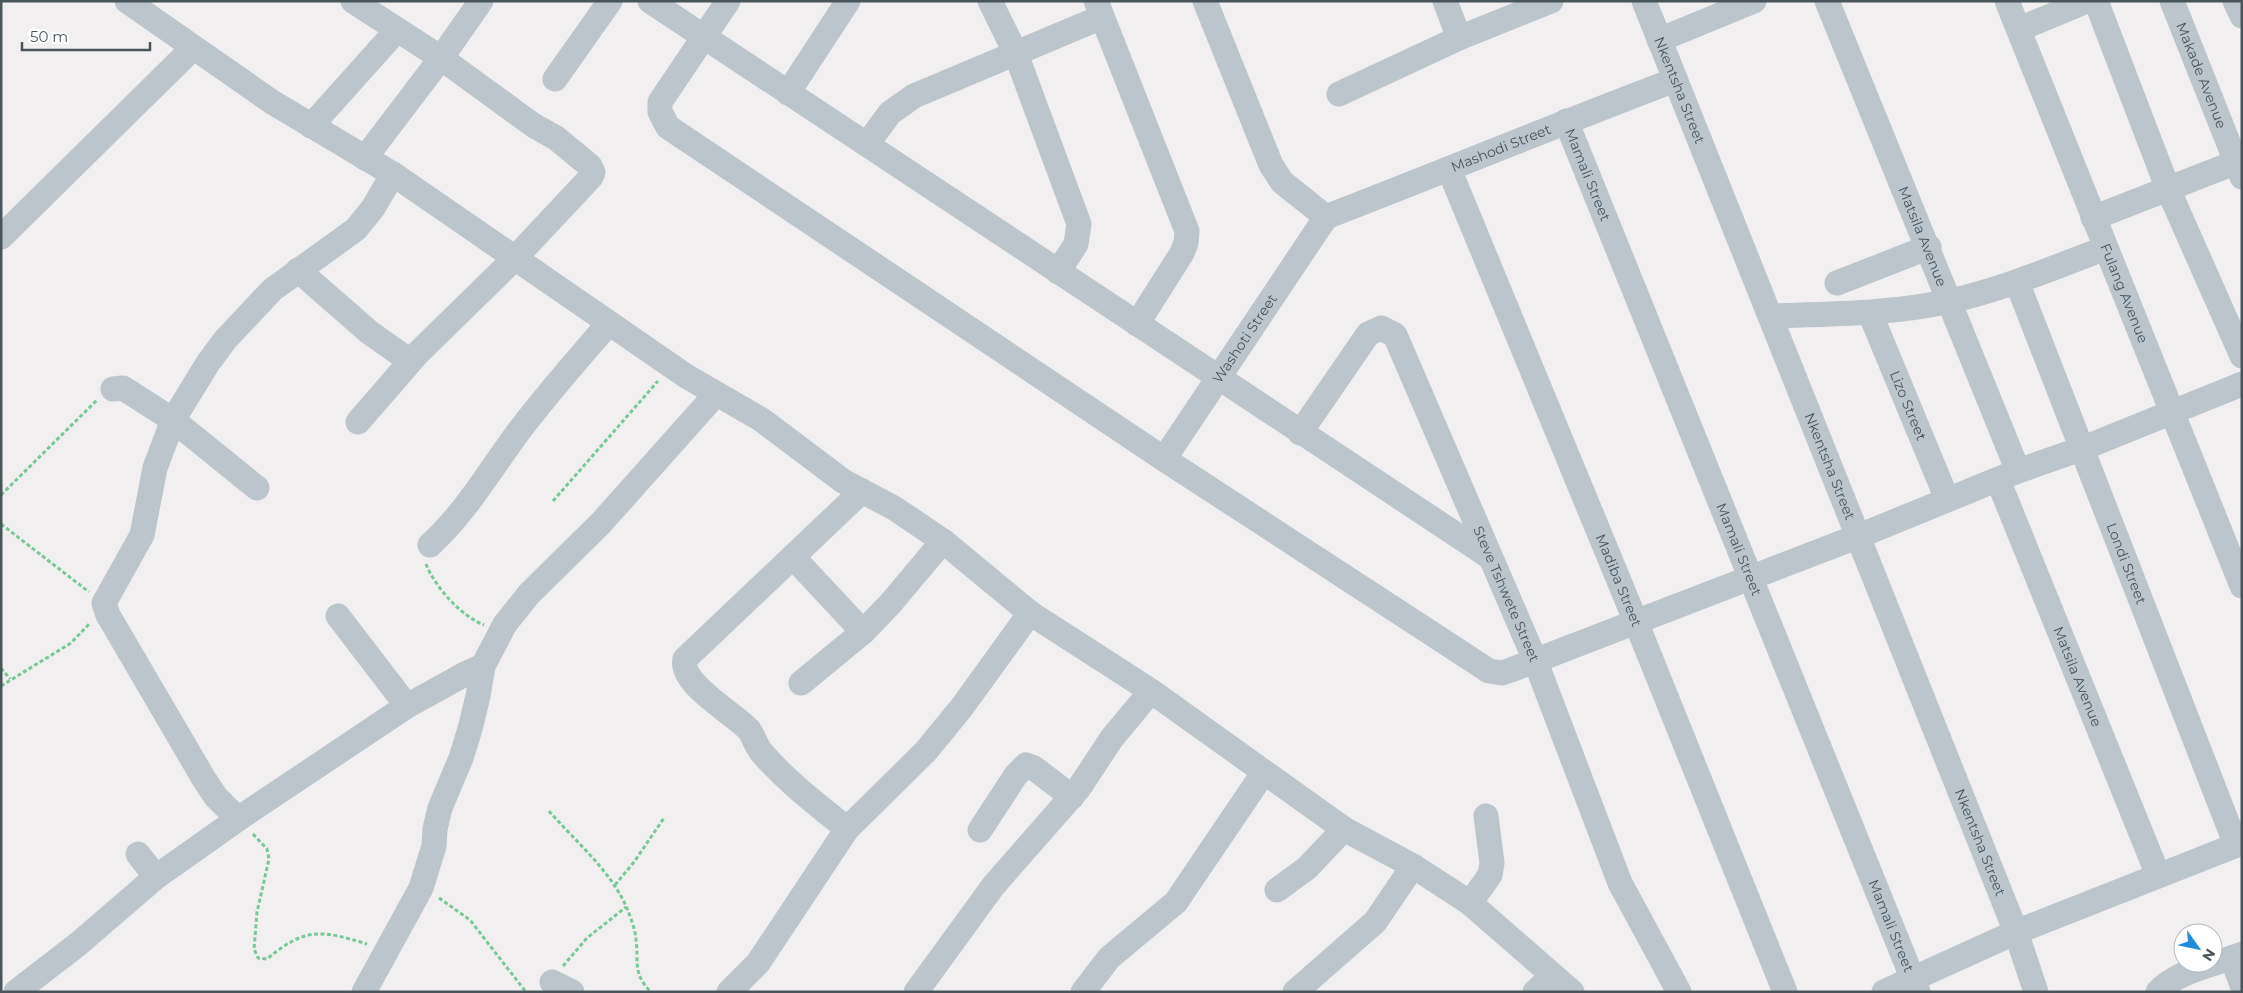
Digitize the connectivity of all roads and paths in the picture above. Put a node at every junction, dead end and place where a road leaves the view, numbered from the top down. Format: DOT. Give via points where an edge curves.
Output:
graph roads {
  1 [pos="127,1"];
  2 [pos="353,1"];
  3 [pos="610,1"];
  4 [pos="650,1"];
  5 [pos="728,1"];
  6 [pos="848,1"];
  7 [pos="990,1"];
  8 [pos="1206,1"];
  9 [pos="1444,1"];
  10 [pos="1551,1"];
  11 [pos="1644,1"];
  12 [pos="1754,1"];
  13 [pos="1827,1"];
  14 [pos="2007,1"];
  15 [pos="2087,1"];
  16 [pos="2096,1"];
  17 [pos="2172,1"];
  18 [pos="2235,1"];
  19 [pos="479,2"];
  20 [pos="1099,9"];
  21 [pos="2242,16"];
  22 [pos="2018,29"];
  23 [pos="397,30"];
  24 [pos="704,36"];
  25 [pos="1459,38"];
  26 [pos="1659,40"];
  27 [pos="194,48"];
  28 [pos="1016,54"];
  29 [pos="441,58"];
  30 [pos="555,79"];
  31 [pos="1675,80"];
  32 [pos="788,93"];
  33 [pos="1339,94"];
  34 [pos="1566,121"];
  35 [pos="311,126"];
  36 [pos="866,144"];
  37 [pos="365,158"];
  38 [pos="2240,166"];
  39 [pos="1449,170"];
  40 [pos="393,174"];
  41 [pos="2168,189"];
  42 [pos="1326,217"];
  43 [pos="2093,218"];
  44 [pos="1,237"];
  45 [pos="1929,247"];
  46 [pos="2106,248"];
  47 [pos="515,258"];
  48 [pos="298,270"];
  49 [pos="1058,272"];
  50 [pos="2017,282"];
  51 [pos="1837,283"];
  52 [pos="1950,301"];
  53 [pos="1870,313"];
  54 [pos="1772,316"];
  55 [pos="609,323"];
  56 [pos="1137,324"];
  57 [pos="2242,356"];
  58 [pos="410,361"];
  59 [pos="671,366"];
  60 [pos="1218,378"];
  61 [pos="113,389"];
  62 [pos="2240,389"];
  63 [pos="716,394"];
  64 [pos="2172,411"];
  65 [pos="173,420"];
  66 [pos="358,422"];
  67 [pos="1300,433"];
  68 [pos="2081,449"];
  69 [pos="1164,459"];
  70 [pos="2008,475"];
  71 [pos="257,488"];
  72 [pos="862,491"];
  73 [pos="1,495"];
  74 [pos="1947,499"];
  75 [pos="553,501"];
  76 [pos="1,524"];
  77 [pos="1858,536"];
  78 [pos="944,541"];
  79 [pos="430,545"];
  80 [pos="793,557"];
  81 [pos="1490,557"];
  82 [pos="1750,577"];
  83 [pos="2242,586"];
  84 [pos="104,603"];
  85 [pos="1030,612"];
  86 [pos="338,616"];
  87 [pos="1636,622"];
  88 [pos="863,632"];
  89 [pos="500,633"];
  90 [pos="1535,660"];
  91 [pos="482,666"];
  92 [pos="1,668"];
  93 [pos="10,679"];
  94 [pos="801,683"];
  95 [pos="1,686"];
  96 [pos="1151,691"];
  97 [pos="407,706"];
  98 [pos="1264,772"];
  99 [pos="1072,797"];
  100 [pos="548,810"];
  101 [pos="1486,816"];
  102 [pos="664,818"];
  103 [pos="238,819"];
  104 [pos="847,829"];
  105 [pos="1344,829"];
  106 [pos="980,830"];
  107 [pos="2239,844"];
  108 [pos="138,854"];
  109 [pos="1414,866"];
  110 [pos="2158,875"];
  111 [pos="156,877"];
  112 [pos="615,885"];
  113 [pos="421,888"];
  114 [pos="1277,890"];
  115 [pos="1470,903"];
  116 [pos="626,907"];
  117 [pos="2016,932"];
  118 [pos="387,950"];
  119 [pos="2237,956"];
  120 [pos="1544,984"];
  121 [pos="1915,985"];
  122 [pos="2242,985"];
  123 [pos="562,987"];
  124 [pos="16,992"];
  125 [pos="364,992"];
  126 [pos="526,992"];
  127 [pos="651,992"];
  128 [pos="729,992"];
  129 [pos="916,992"];
  130 [pos="1083,992"];
  131 [pos="1295,992"];
  132 [pos="1572,992"];
  133 [pos="1679,992"];
  134 [pos="1785,992"];
  135 [pos="1884,992"];
  136 [pos="2036,992"];
  137 [pos="2158,992"];
  1 -- 27 [label="street"];
  2 -- 23 [label="street"];
  3 -- 30 [label="street"];
  4 -- 24 [label="street"];
  5 -- 24 [label="street"];
  6 -- 32 [label="street"];
  7 -- 28 [label="street"];
  8 -- 42 [label="street" via="1274,170 1282,182"];
  9 -- 25 [label="street"];
  10 -- 25 [label="street"];
  11 -- 26 [label="street, Nkentsha Street"];
  12 -- 26 [label="street"];
  13 -- 45 [label="street, Matsila Avenue"];
  14 -- 22 [label="street, Fulang Avenue"];
  15 -- 22 [label="street"];
  16 -- 41 [label="street"];
  17 -- 38 [label="street, Makade Avenue"];
  18 -- 21 [label="street"];
  19 -- 29 [label="street"];
  20 -- 28 [label="street"];
  20 -- 56 [label="street" via="1187,231 1182,253"];
  22 -- 43 [label="street, Fulang Avenue"];
  23 -- 29 [label="street"];
  23 -- 35 [label="street"];
  24 -- 32 [label="street"];
  24 -- 69 [label="street" via="660,102 660,112 668,127"];
  25 -- 33 [label="street"];
  26 -- 31 [label="street, Nkentsha Street"];
  27 -- 35 [label="street"];
  27 -- 44 [label="street"];
  28 -- 36 [label="street" via="908,100 890,113"];
  28 -- 49 [label="street" via="1079,224 1076,244"];
  29 -- 37 [label="street"];
  29 -- 47 [label="street" via="528,122 563,143 593,170 592,177"];
  31 -- 34 [label="street, Mashodi Street"];
  31 -- 54 [label="street, Nkentsha Street"];
  32 -- 36 [label="street"];
  34 -- 39 [label="street, Mashodi Street"];
  34 -- 82 [label="street, Mamali Street"];
  35 -- 37 [label="street"];
  36 -- 49 [label="street"];
  37 -- 40 [label="street"];
  38 -- 41 [label="street"];
  39 -- 42 [label="street, Mashodi Street"];
  39 -- 87 [label="street, Madiba Street"];
  40 -- 47 [label="street"];
  40 -- 48 [label="street" via="356,229"];
  41 -- 43 [label="street"];
  41 -- 57 [label="street"];
  42 -- 60 [label="street, Washoti Street"];
  43 -- 46 [label="street, Fulang Avenue"];
  45 -- 51 [label="street"];
  45 -- 52 [label="street, Matsila Avenue"];
  46 -- 50 [label="street"];
  46 -- 64 [label="street, Fulang Avenue"];
  47 -- 55 [label="street"];
  47 -- 58 [label="street"];
  48 -- 58 [label="street" via="369,332"];
  48 -- 65 [label="street" via="272,290 225,340"];
  49 -- 56 [label="street"];
  50 -- 52 [label="street"];
  50 -- 68 [label="street, Londi Street"];
  52 -- 53 [label="street"];
  52 -- 70 [label="street, Matsila Avenue"];
  53 -- 54 [label="street"];
  53 -- 74 [label="street, Lizo Street"];
  54 -- 77 [label="street, Nkentsha Street"];
  55 -- 59 [label="street"];
  55 -- 79 [label="street" via="524,425 456,520"];
  56 -- 60 [label="street"];
  58 -- 66 [label="street"];
  59 -- 63 [label="street"];
  59 -- 75 [label="path"];
  60 -- 67 [label="street"];
  60 -- 69 [label="street, Washoti Street"];
  61 -- 65 [label="street" via="122,388"];
  61 -- 73 [label="path" via="101,396"];
  62 -- 64 [label="street"];
  63 -- 72 [label="street" via="762,420 843,481"];
  63 -- 89 [label="street" via="602,523 530,594"];
  64 -- 68 [label="street"];
  64 -- 83 [label="street, Fulang Avenue"];
  65 -- 71 [label="street"];
  65 -- 84 [label="street" via="155,468 142,535"];
  67 -- 81 [label="street"];
  67 -- 81 [label="street, Steve Tshwete Street" via="1368,334 1381,328 1391,331 1398,340"];
  68 -- 70 [label="street"];
  68 -- 107 [label="street, Londi Street"];
  69 -- 90 [label="street" via="1484,669 1502,673"];
  70 -- 74 [label="street"];
  70 -- 110 [label="street, Matsila Avenue"];
  72 -- 78 [label="street"];
  72 -- 80 [label="street"];
  74 -- 77 [label="street"];
  76 -- 84 [label="path"];
  77 -- 82 [label="street"];
  77 -- 117 [label="street, Nkentsha Street"];
  78 -- 85 [label="street"];
  78 -- 88 [label="street"];
  79 -- 89 [label="path" via="425,562 436,583 466,616"];
  80 -- 88 [label="street"];
  80 -- 104 [label="street" via="685,659 685,670 706,694 749,730 762,752 785,777"];
  81 -- 90 [label="street, Steve Tshwete Street"];
  82 -- 87 [label="street"];
  82 -- 121 [label="street, Mamali Street"];
  84 -- 93 [label="path" via="70,643"];
  84 -- 103 [label="street" via="204,779"];
  85 -- 96 [label="street"];
  85 -- 104 [label="street" via="926,751"];
  86 -- 97 [label="street"];
  87 -- 90 [label="street"];
  87 -- 134 [label="street, Madiba Street"];
  88 -- 94 [label="street"];
  89 -- 91 [label="street"];
  90 -- 133 [label="street, Steve Tshwete Street" via="1620,883"];
  91 -- 97 [label="street"];
  91 -- 113 [label="street" via="470,729 440,808 434,846"];
  92 -- 93 [label="path"];
  93 -- 95 [label="path"];
  96 -- 98 [label="street"];
  96 -- 99 [label="street" via="1121,726"];
  97 -- 103 [label="street"];
  98 -- 105 [label="street"];
  98 -- 130 [label="street" via="1176,902 1109,958"];
  99 -- 106 [label="street" via="1026,765"];
  99 -- 129 [label="street" via="994,885"];
  100 -- 112 [label="path"];
  101 -- 115 [label="street" via="1492,863 1490,875"];
  102 -- 112 [label="path"];
  103 -- 111 [label="street"];
  103 -- 118 [label="path" via="269,854 257,912 254,950 258,958 267,959 308,934 337,935"];
  104 -- 128 [label="street" via="758,963"];
  105 -- 109 [label="street"];
  105 -- 114 [label="street" via="1307,868"];
  107 -- 110 [label="street"];
  108 -- 111 [label="street"];
  109 -- 115 [label="street"];
  109 -- 131 [label="street" via="1375,922"];
  110 -- 117 [label="street"];
  111 -- 124 [label="street"];
  112 -- 116 [label="path"];
  113 -- 118 [label="street"];
  113 -- 126 [label="path" via="470,920"];
  115 -- 120 [label="street"];
  116 -- 123 [label="path" via="587,938 561,968"];
  116 -- 127 [label="path" via="636,940 637,971"];
  117 -- 121 [label="street"];
  117 -- 136 [label="street, Nkentsha Street"];
  118 -- 125 [label="street"];
  119 -- 122 [label="street"];
  119 -- 137 [label="street" via="2176,978"];
  120 -- 132 [label="street"];
  121 -- 135 [label="street"];
}
